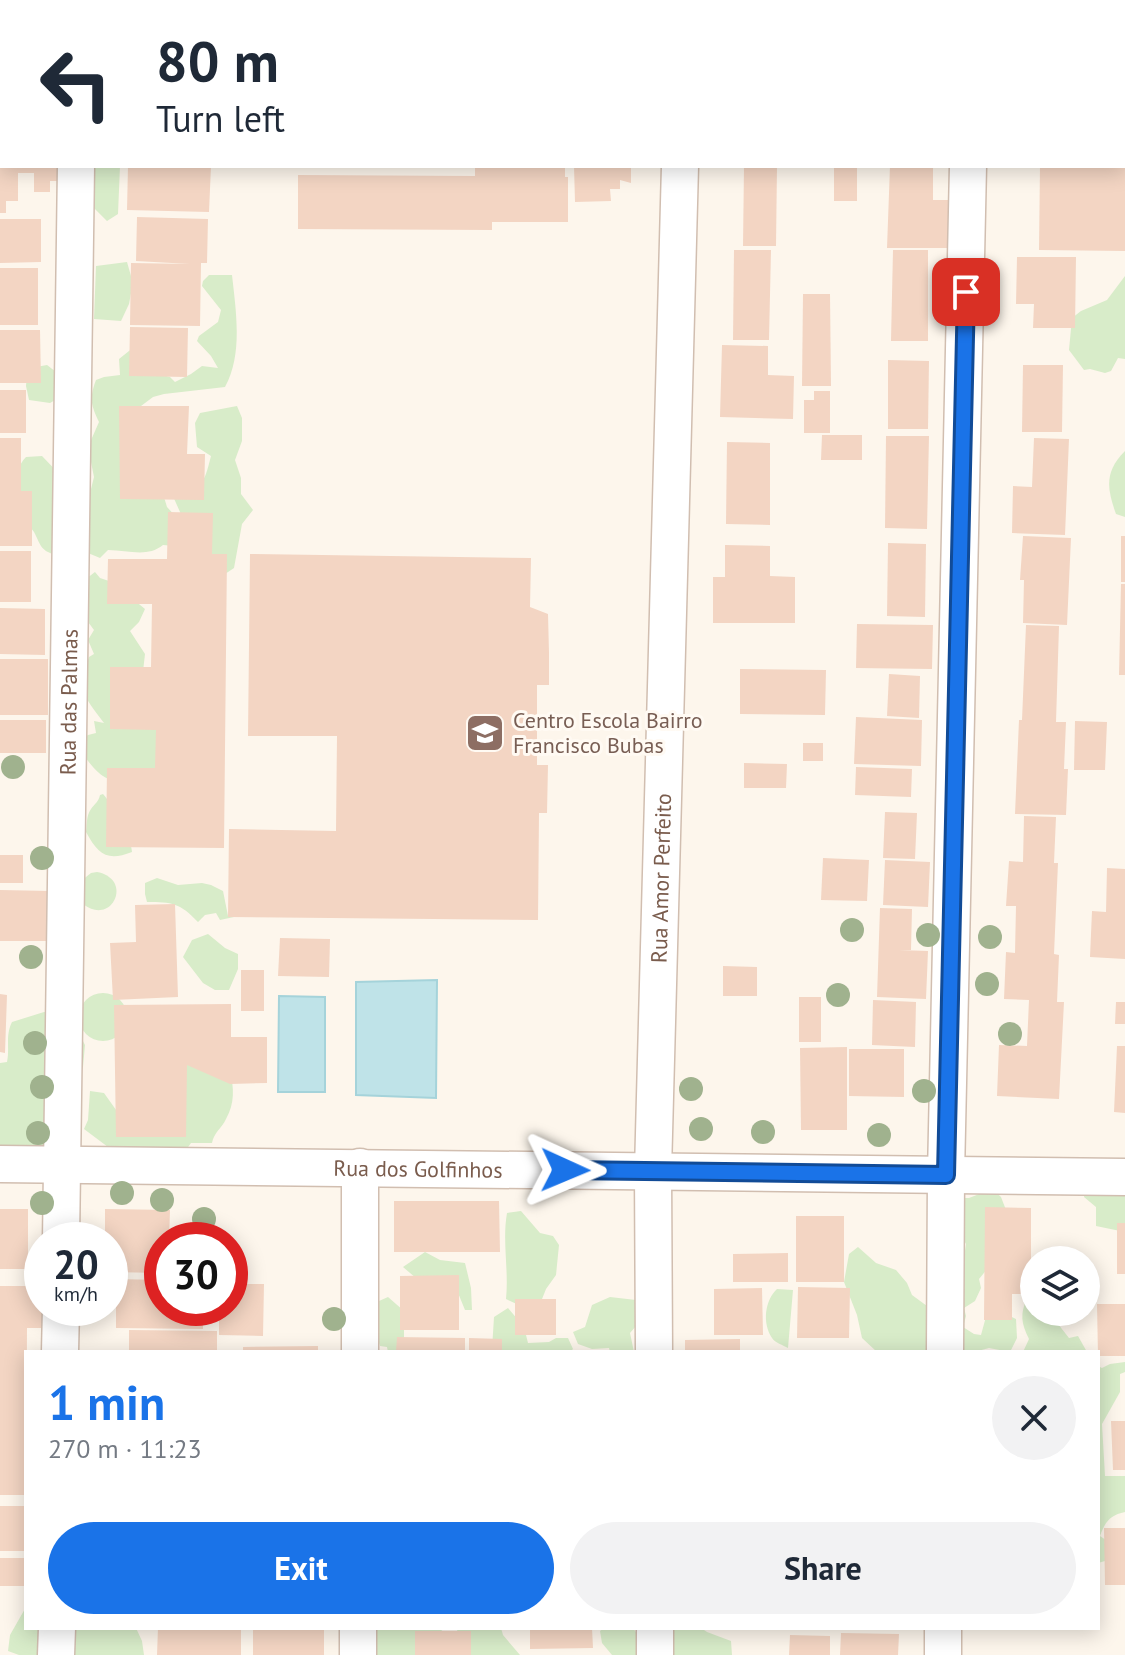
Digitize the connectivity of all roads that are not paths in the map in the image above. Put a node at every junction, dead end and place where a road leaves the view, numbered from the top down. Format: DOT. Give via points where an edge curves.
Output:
graph roads {
  1 [pos="76,168"];
  2 [pos="680,168"];
  3 [pos="968,168"];
  4 [pos="0,1164"];
  5 [pos="62,1164"];
  6 [pos="360,1167"];
  7 [pos="653,1171"];
  8 [pos="946,1175"];
  9 [pos="1125,1177"];
  10 [pos="61,1222"];
  11 [pos="61,1326"];
  12 [pos="60,1350"];
  13 [pos="360,1350"];
  14 [pos="654,1350"];
  15 [pos="945,1350"];
  16 [pos="57,1630"];
  17 [pos="358,1630"];
  18 [pos="655,1630"];
  19 [pos="943,1630"];
  20 [pos="56,1655"];
  21 [pos="358,1655"];
  22 [pos="655,1655"];
  23 [pos="943,1655"];
  1 -- 5 [label="street, Rua das Palmas"];
  2 -- 7 [label="street, Rua Amor Perfeito"];
  3 -- 8 [label="street"];
  4 -- 5 [label="street, Rua dos Golfinhos"];
  5 -- 6 [label="street, Rua dos Golfinhos"];
  5 -- 10 [label="street, Rua das Palmas"];
  6 -- 7 [label="street, Rua dos Golfinhos"];
  6 -- 13 [label="street"];
  7 -- 8 [label="street, Rua dos Golfinhos"];
  7 -- 14 [label="street, Rua Amor Perfeito"];
  8 -- 9 [label="street, Rua dos Golfinhos"];
  8 -- 15 [label="street"];
  11 -- 12 [label="street"];
  16 -- 20 [label="street"];
  17 -- 21 [label="street"];
  18 -- 22 [label="street"];
  19 -- 23 [label="street"];
}
